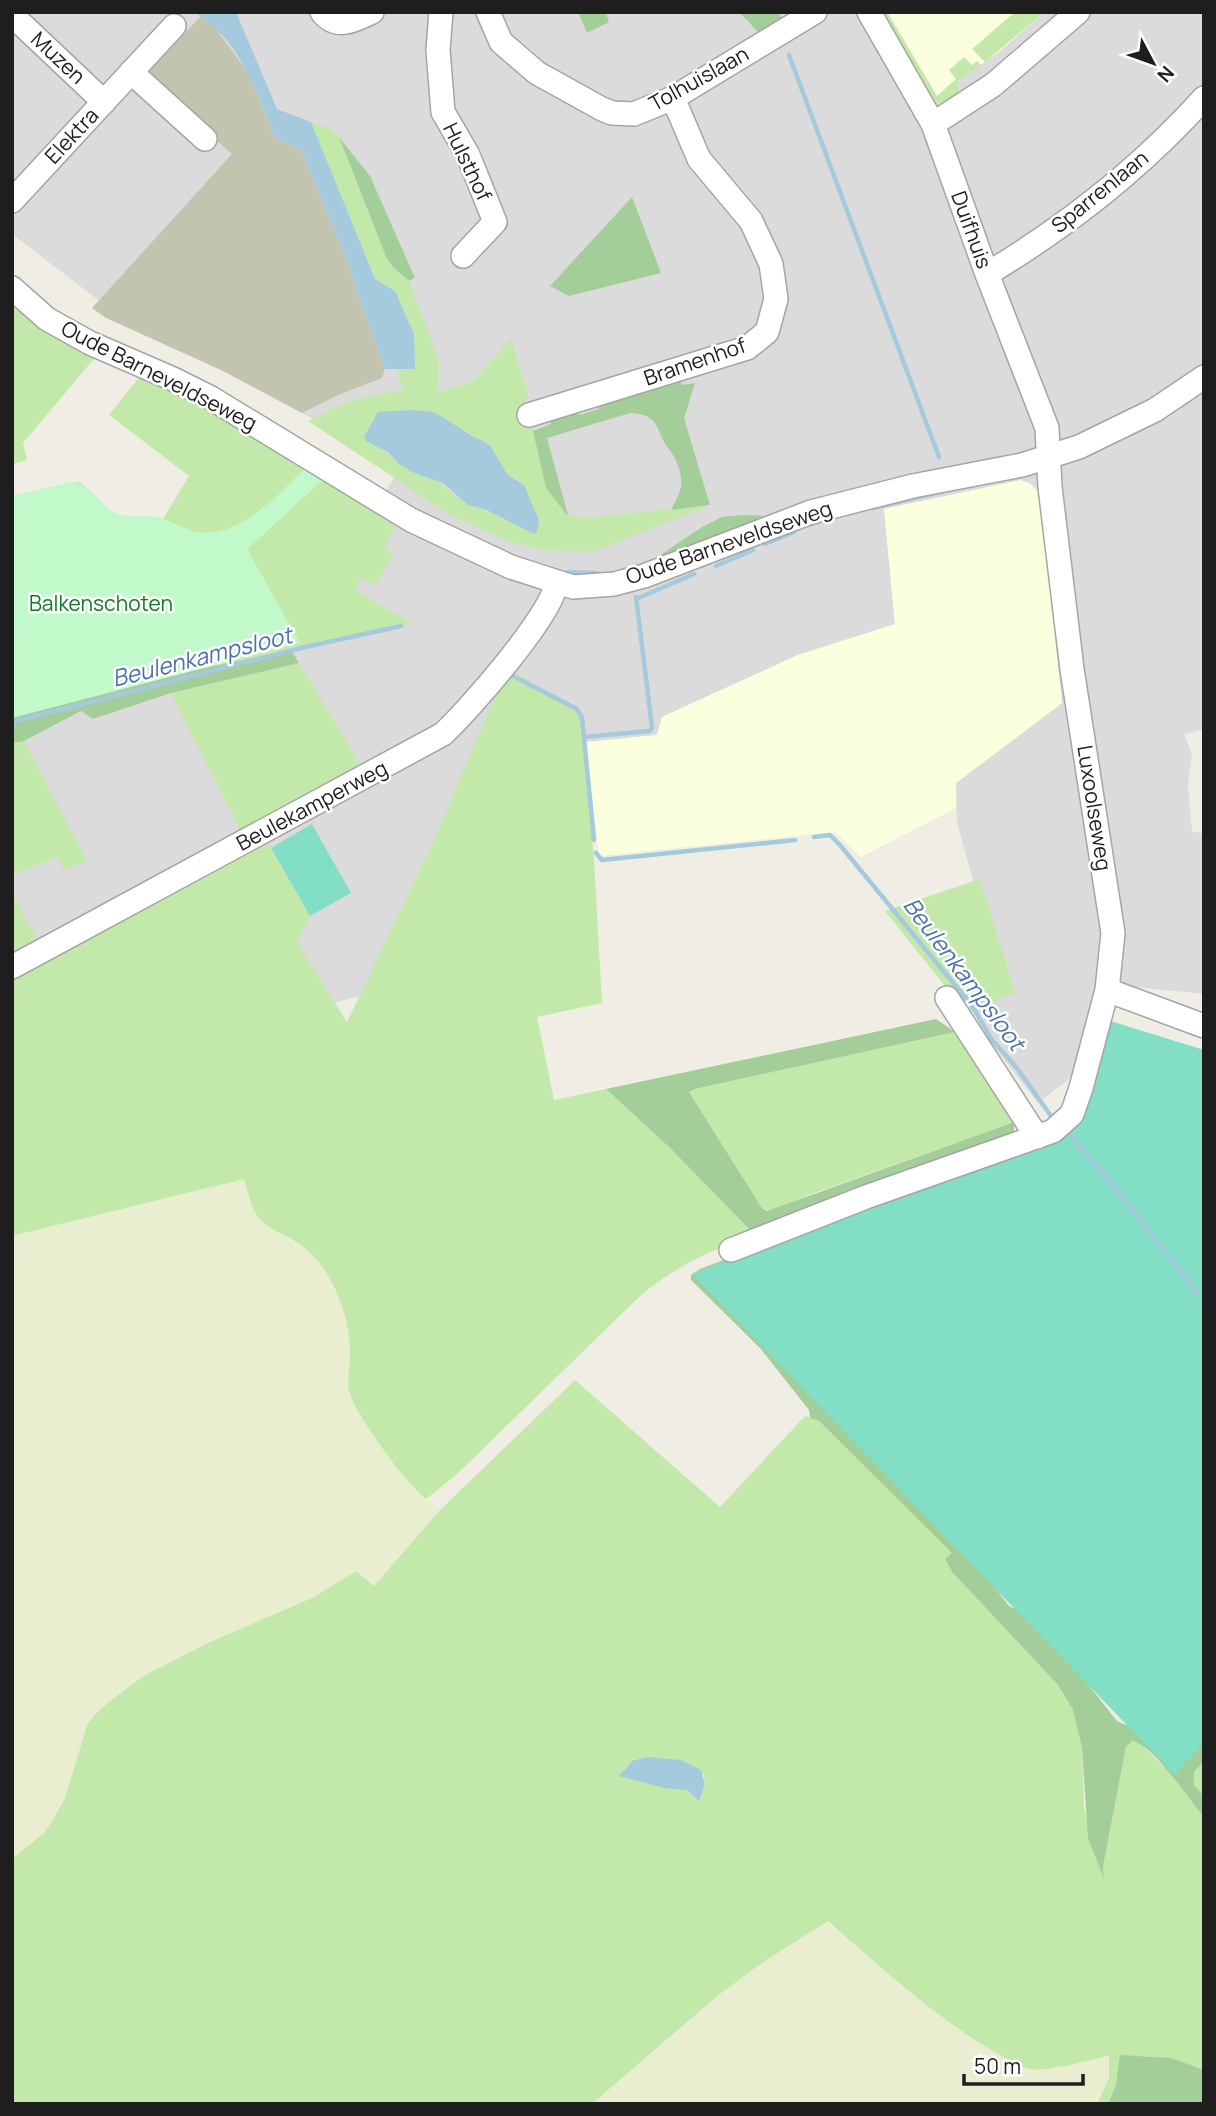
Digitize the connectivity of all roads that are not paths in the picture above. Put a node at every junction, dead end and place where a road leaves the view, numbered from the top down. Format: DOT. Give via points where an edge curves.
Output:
graph roads {
  1 [pos="323,12"];
  2 [pos="372,12"];
  3 [pos="441,12"];
  4 [pos="488,12"];
  5 [pos="815,12"];
  6 [pos="869,12"];
  7 [pos="1079,12"];
  8 [pos="12,15"];
  9 [pos="174,26"];
  10 [pos="131,72"];
  11 [pos="673,98"];
  12 [pos="1204,98"];
  13 [pos="104,102"];
  14 [pos="933,124"];
  15 [pos="205,139"];
  16 [pos="12,201"];
  17 [pos="463,256"];
  18 [pos="987,274"];
  19 [pos="12,288"];
  20 [pos="1204,377"];
  21 [pos="529,415"];
  22 [pos="1049,457"];
  23 [pos="556,583"];
  24 [pos="12,967"];
  25 [pos="1107,990"];
  26 [pos="947,998"];
  27 [pos="1204,1026"];
  28 [pos="1037,1137"];
  29 [pos="731,1250"];
  1 -- 2 [label="street" via="342,23"];
  3 -- 17 [label="street, Hulsthof" via="438,50 443,112 468,155 495,222"];
  4 -- 11 [label="street, Tolhuislaan" via="501,42 537,73 610,121"];
  5 -- 11 [label="street, Tolhuislaan"];
  6 -- 14 [label="street, Duifhuis"];
  7 -- 14 [label="street" via="993,85"];
  8 -- 13 [label="street, Muzen"];
  9 -- 10 [label="street, Elektra"];
  10 -- 13 [label="street, Elektra"];
  10 -- 15 [label="street"];
  11 -- 21 [label="street, Bramenhof" via="699,159 751,221 771,264 776,299 767,332 747,348"];
  12 -- 18 [label="street, Sparrenlaan" via="1099,198"];
  13 -- 16 [label="street, Elektra"];
  14 -- 18 [label="street, Duifhuis"];
  18 -- 22 [label="street, Duifhuis" via="1047,428"];
  19 -- 23 [label="street, Oude Barneveldseweg" via="47,319 211,397 411,520"];
  20 -- 22 [label="street, Oude Barneveldseweg" via="1155,410"];
  22 -- 23 [label="street, Oude Barneveldseweg" via="811,512 644,576 595,586"];
  22 -- 25 [label="street, Luxoolseweg" via="1072,669 1113,933"];
  23 -- 24 [label="street, Beulekamperweg" via="547,607 516,650 443,734"];
  25 -- 27 [label="street"];
  25 -- 28 [label="street, Luxoolseweg" via="1072,1114 1053,1131"];
  26 -- 28 [label="street"];
  28 -- 29 [label="street, Luxoolseweg"];
}
